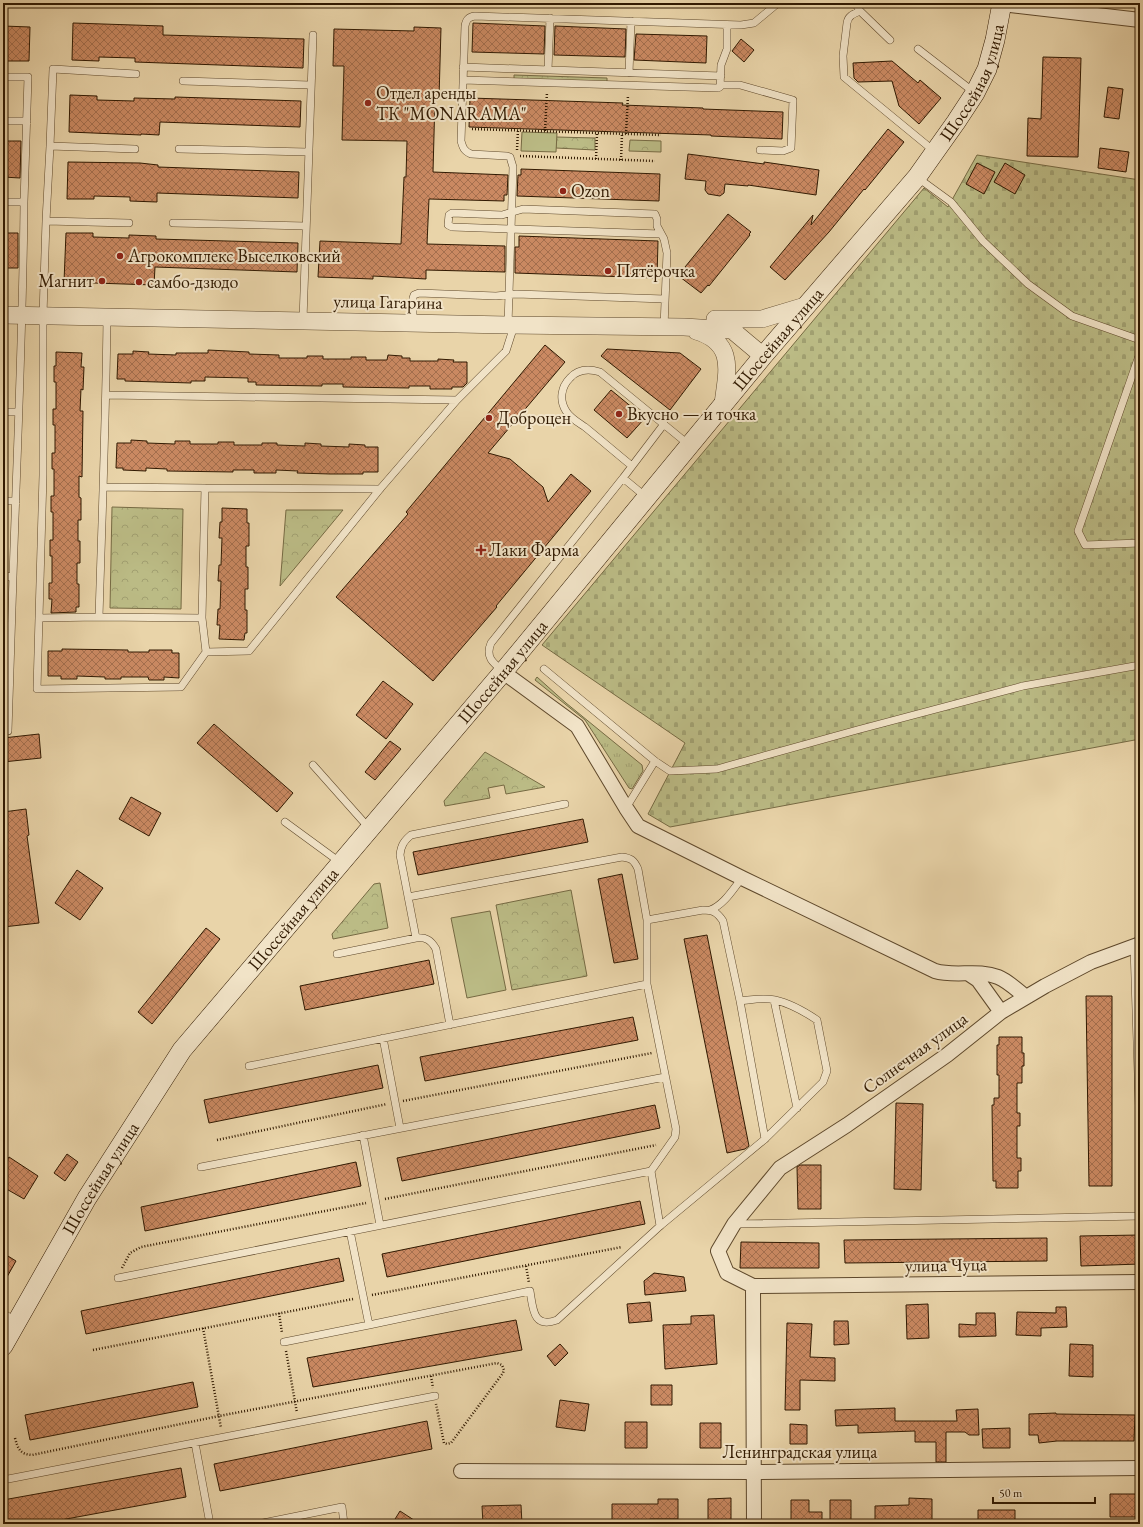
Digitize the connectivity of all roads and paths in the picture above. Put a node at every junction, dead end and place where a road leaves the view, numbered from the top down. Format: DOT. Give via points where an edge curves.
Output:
graph roads {
  1 [pos="778,3"];
  2 [pos="855,3"];
  3 [pos="1002,3"];
  4 [pos="860,11"];
  5 [pos="550,18"];
  6 [pos="1140,20"];
  7 [pos="631,21"];
  8 [pos="727,25"];
  9 [pos="313,36"];
  10 [pos="890,40"];
  11 [pos="918,49"];
  12 [pos="463,67"];
  13 [pos="548,70"];
  14 [pos="629,72"];
  15 [pos="136,74"];
  16 [pos="721,76"];
  17 [pos="3,77"];
  18 [pos="463,80"];
  19 [pos="184,81"];
  20 [pos="547,83"];
  21 [pos="310,85"];
  22 [pos="720,85"];
  23 [pos="628,86"];
  24 [pos="975,92"];
  25 [pos="3,121"];
  26 [pos="27,121"];
  27 [pos="461,128"];
  28 [pos="518,130"];
  29 [pos="545,131"];
  30 [pos="597,133"];
  31 [pos="622,134"];
  32 [pos="626,134"];
  33 [pos="661,135"];
  34 [pos="50,146"];
  35 [pos="134,149"];
  36 [pos="179,149"];
  37 [pos="760,150"];
  38 [pos="308,152"];
  39 [pos="936,152"];
  40 [pos="596,159"];
  41 [pos="621,160"];
  42 [pos="655,161"];
  43 [pos="917,177"];
  44 [pos="3,202"];
  45 [pos="24,202"];
  46 [pos="512,212"];
  47 [pos="46,221"];
  48 [pos="129,223"];
  49 [pos="173,223"];
  50 [pos="306,226"];
  51 [pos="511,229"];
  52 [pos="661,234"];
  53 [pos="509,294"];
  54 [pos="665,299"];
  55 [pos="805,306"];
  56 [pos="3,315"];
  57 [pos="22,315"];
  58 [pos="43,315"];
  59 [pos="107,317"];
  60 [pos="303,320"];
  61 [pos="413,323"];
  62 [pos="511,325"];
  63 [pos="664,327"];
  64 [pos="684,327"];
  65 [pos="1140,340"];
  66 [pos="1140,353"];
  67 [pos="763,356"];
  68 [pos="106,395"];
  69 [pos="457,400"];
  70 [pos="723,404"];
  71 [pos="3,412"];
  72 [pos="18,412"];
  73 [pos="664,424"];
  74 [pos="683,440"];
  75 [pos="632,466"];
  76 [pos="623,478"];
  77 [pos="103,487"];
  78 [pos="205,488"];
  79 [pos="380,489"];
  80 [pos="646,497"];
  81 [pos="3,501"];
  82 [pos="16,501"];
  83 [pos="1140,543"];
  84 [pos="3,576"];
  85 [pos="13,576"];
  86 [pos="99,617"];
  87 [pos="39,618"];
  88 [pos="202,618"];
  89 [pos="206,652"];
  90 [pos="7,664"];
  91 [pos="1140,665"];
  92 [pos="544,669"];
  93 [pos="503,672"];
  94 [pos="3,731"];
  95 [pos="655,762"];
  96 [pos="313,766"];
  97 [pos="565,804"];
  98 [pos="626,808"];
  99 [pos="284,822"];
  100 [pos="370,829"];
  101 [pos="341,863"];
  102 [pos="742,878"];
  103 [pos="408,897"];
  104 [pos="710,910"];
  105 [pos="647,920"];
  106 [pos="416,938"];
  107 [pos="1137,945"];
  108 [pos="336,954"];
  109 [pos="969,974"];
  110 [pos="647,984"];
  111 [pos="1026,997"];
  112 [pos="774,1000"];
  113 [pos="740,1001"];
  114 [pos="1001,1012"];
  115 [pos="1138,1023"];
  116 [pos="450,1025"];
  117 [pos="383,1038"];
  118 [pos="660,1052"];
  119 [pos="249,1066"];
  120 [pos="665,1077"];
  121 [pos="1139,1083"];
  122 [pos="396,1102"];
  123 [pos="797,1108"];
  124 [pos="400,1128"];
  125 [pos="363,1135"];
  126 [pos="1140,1137"];
  127 [pos="765,1139"];
  128 [pos="217,1140"];
  129 [pos="201,1167"];
  130 [pos="651,1171"];
  131 [pos="1140,1216"];
  132 [pos="734,1224"];
  133 [pos="380,1225"];
  134 [pos="660,1226"];
  135 [pos="350,1231"];
  136 [pos="526,1266"];
  137 [pos="118,1278"];
  138 [pos="1140,1282"];
  139 [pos="753,1286"];
  140 [pos="530,1291"];
  141 [pos="279,1313"];
  142 [pos="10,1318"];
  143 [pos="368,1326"];
  144 [pos="202,1328"];
  145 [pos="284,1342"];
  146 [pos="3,1346"];
  147 [pos="431,1376"];
  148 [pos="435,1396"];
  149 [pos="295,1402"];
  150 [pos="219,1416"];
  151 [pos="299,1423"];
  152 [pos="15,1438"];
  153 [pos="223,1438"];
  154 [pos="195,1443"];
  155 [pos="1140,1468"];
  156 [pos="461,1471"];
  157 [pos="754,1472"];
  158 [pos="3,1480"];
  159 [pos="210,1524"];
  160 [pos="258,1524"];
  161 [pos="344,1524"];
  162 [pos="754,1524"];
  1 -- 8 [label="lane" via="754,23"];
  2 -- 4 [label="lane"];
  3 -- 6 [label="street"];
  3 -- 24 [label="main road, Шоссейная улица" via="987,69"];
  4 -- 10 [label="lane"];
  4 -- 39 [label="lane" via="848,18 843,56 844,77"];
  5 -- 7 [label="lane"];
  5 -- 12 [label="lane" via="470,17 465,26"];
  5 -- 13 [label="lane"];
  7 -- 8 [label="lane"];
  7 -- 14 [label="lane"];
  8 -- 16 [label="lane" via="727,49 721,65"];
  9 -- 21 [label="lane"];
  11 -- 24 [label="lane"];
  12 -- 13 [label="lane"];
  12 -- 18 [label="lane"];
  13 -- 14 [label="lane"];
  14 -- 16 [label="lane"];
  15 -- 34 [label="lane" via="52,69"];
  16 -- 22 [label="lane"];
  17 -- 26 [label="lane" via="28,77"];
  18 -- 20 [label="lane"];
  18 -- 27 [label="lane"];
  19 -- 21 [label="lane"];
  20 -- 23 [label="lane"];
  20 -- 29 [label="path"];
  21 -- 38 [label="lane"];
  22 -- 23 [label="lane" via="715,89"];
  22 -- 37 [label="lane" via="740,86 793,100 790,148 784,151"];
  23 -- 32 [label="path"];
  24 -- 39 [label="main road, Шоссейная улица"];
  25 -- 26 [label="lane"];
  26 -- 45 [label="lane"];
  27 -- 28 [label="path"];
  27 -- 46 [label="lane" via="461,141 466,152 510,157 513,167"];
  28 -- 29 [label="path"];
  28 -- 40 [label="path" via="517,156"];
  29 -- 30 [label="path"];
  30 -- 31 [label="path"];
  30 -- 40 [label="path"];
  31 -- 32 [label="path"];
  31 -- 41 [label="path"];
  32 -- 33 [label="path"];
  34 -- 35 [label="lane"];
  34 -- 47 [label="lane"];
  36 -- 38 [label="lane"];
  38 -- 50 [label="lane"];
  39 -- 43 [label="main road, Шоссейная улица"];
  40 -- 41 [label="path"];
  41 -- 42 [label="path"];
  43 -- 55 [label="main road, Шоссейная улица"];
  43 -- 65 [label="lane" via="951,202 983,241 1028,284 1072,316"];
  44 -- 45 [label="lane"];
  45 -- 57 [label="lane"];
  46 -- 51 [label="lane"];
  46 -- 51 [label="lane" via="502,215 452,213 448,217 448,224 452,227"];
  46 -- 52 [label="lane" via="523,208 652,213 656,215"];
  47 -- 48 [label="lane"];
  47 -- 58 [label="lane"];
  49 -- 50 [label="lane"];
  50 -- 60 [label="lane"];
  51 -- 52 [label="lane"];
  51 -- 53 [label="lane"];
  52 -- 54 [label="lane" via="667,252"];
  53 -- 54 [label="lane"];
  53 -- 61 [label="lane" via="496,296 416,293"];
  53 -- 62 [label="lane"];
  54 -- 63 [label="lane"];
  55 -- 64 [label="street" via="762,319 712,319"];
  55 -- 67 [label="main road, Шоссейная улица"];
  56 -- 57 [label="street, улица Гагарина"];
  57 -- 58 [label="street, улица Гагарина"];
  57 -- 72 [label="lane"];
  58 -- 59 [label="street, улица Гагарина"];
  58 -- 87 [label="lane" via="43,475"];
  59 -- 60 [label="street, улица Гагарина"];
  59 -- 68 [label="lane"];
  60 -- 61 [label="street, улица Гагарина"];
  61 -- 62 [label="street, улица Гагарина"];
  62 -- 63 [label="street, улица Гагарина"];
  62 -- 69 [label="lane" via="506,350"];
  63 -- 64 [label="street, улица Гагарина"];
  64 -- 67 [label="street, улица Гагарина" via="732,330"];
  64 -- 70 [label="street" via="712,338 724,352 728,365"];
  66 -- 83 [label="lane" via="1078,531 1085,545"];
  67 -- 70 [label="main road, Шоссейная улица"];
  68 -- 69 [label="lane"];
  68 -- 77 [label="lane"];
  69 -- 79 [label="lane"];
  70 -- 80 [label="main road, Шоссейная улица"];
  71 -- 72 [label="lane"];
  72 -- 82 [label="lane"];
  73 -- 74 [label="lane"];
  73 -- 75 [label="lane"];
  73 -- 75 [label="lane" via="600,372 583,370 574,373 566,381 561,397 567,413"];
  75 -- 76 [label="lane"];
  76 -- 80 [label="lane"];
  76 -- 93 [label="lane" via="491,643 489,655 492,662"];
  77 -- 78 [label="lane"];
  77 -- 86 [label="lane"];
  78 -- 79 [label="lane"];
  78 -- 88 [label="lane"];
  79 -- 89 [label="lane" via="249,651"];
  80 -- 93 [label="main road, Шоссейная улица"];
  81 -- 82 [label="lane"];
  82 -- 85 [label="lane"];
  84 -- 85 [label="lane"];
  85 -- 90 [label="lane"];
  86 -- 87 [label="lane"];
  86 -- 88 [label="lane"];
  87 -- 89 [label="lane" via="37,689 181,687"];
  88 -- 89 [label="lane"];
  90 -- 94 [label="lane" via="8,731"];
  91 -- 95 [label="lane" via="1024,686 717,769 670,771"];
  92 -- 95 [label="lane"];
  93 -- 98 [label="street" via="577,726"];
  93 -- 100 [label="main road, Шоссейная улица"];
  95 -- 98 [label="lane"];
  96 -- 100 [label="lane"];
  97 -- 103 [label="lane" via="411,835 401,846 400,855"];
  98 -- 102 [label="street" via="638,826"];
  99 -- 101 [label="lane"];
  100 -- 101 [label="main road, Шоссейная улица"];
  101 -- 142 [label="main road, Шоссейная улица" via="182,1050"];
  102 -- 104 [label="lane" via="721,903"];
  102 -- 109 [label="street" via="935,971 943,974"];
  103 -- 105 [label="lane" via="622,857 630,858 638,868"];
  103 -- 106 [label="lane"];
  104 -- 105 [label="lane"];
  104 -- 113 [label="lane" via="717,913 723,921"];
  105 -- 110 [label="lane"];
  106 -- 108 [label="lane"];
  106 -- 116 [label="lane" via="432,941 436,949"];
  107 -- 111 [label="street, Солнечная улица" via="1091,962"];
  107 -- 115 [label="lane"];
  109 -- 111 [label="street" via="999,977"];
  109 -- 114 [label="street" via="978,980"];
  110 -- 116 [label="lane"];
  110 -- 118 [label="lane"];
  111 -- 114 [label="street, Солнечная улица"];
  112 -- 113 [label="lane"];
  112 -- 123 [label="lane"];
  112 -- 123 [label="lane" via="817,1020 827,1071 824,1082"];
  113 -- 127 [label="lane"];
  114 -- 132 [label="street, Солнечная улица" via="947,1056 780,1168"];
  115 -- 121 [label="lane"];
  116 -- 117 [label="lane"];
  117 -- 119 [label="lane"];
  117 -- 122 [label="lane"];
  118 -- 120 [label="lane"];
  118 -- 122 [label="path"];
  120 -- 124 [label="lane"];
  120 -- 130 [label="lane" via="676,1129 675,1137"];
  121 -- 126 [label="lane"];
  122 -- 124 [label="lane"];
  122 -- 128 [label="path"];
  123 -- 127 [label="lane"];
  124 -- 125 [label="lane"];
  125 -- 129 [label="lane"];
  125 -- 133 [label="lane"];
  127 -- 134 [label="lane"];
  130 -- 133 [label="lane"];
  130 -- 134 [label="lane"];
  131 -- 132 [label="lane"];
  132 -- 139 [label="street, Солнечная улица" via="718,1251 727,1273"];
  133 -- 135 [label="lane"];
  134 -- 140 [label="lane" via="557,1320 543,1323 538,1320 534,1315"];
  135 -- 137 [label="lane"];
  135 -- 143 [label="lane"];
  136 -- 140 [label="path"];
  138 -- 139 [label="street, улица Чуца"];
  139 -- 157 [label="street"];
  140 -- 143 [label="lane"];
  141 -- 145 [label="path"];
  142 -- 146 [label="main road, Шоссейная улица"];
  143 -- 145 [label="lane"];
  144 -- 150 [label="path"];
  145 -- 149 [label="path"];
  147 -- 148 [label="path"];
  147 -- 148 [label="path" via="497,1363 502,1365 504,1370 452,1443 444,1443"];
  147 -- 149 [label="path"];
  148 -- 151 [label="lane"];
  149 -- 150 [label="path"];
  149 -- 151 [label="path"];
  150 -- 152 [label="path" via="32,1455 23,1454"];
  150 -- 153 [label="path"];
  151 -- 153 [label="lane"];
  153 -- 154 [label="lane"];
  154 -- 158 [label="lane"];
  154 -- 159 [label="lane"];
  155 -- 157 [label="street, Ленинградская улица"];
  156 -- 157 [label="street, Ленинградская улица"];
  157 -- 162 [label="street"];
  160 -- 161 [label="lane" via="342,1507"];
}
